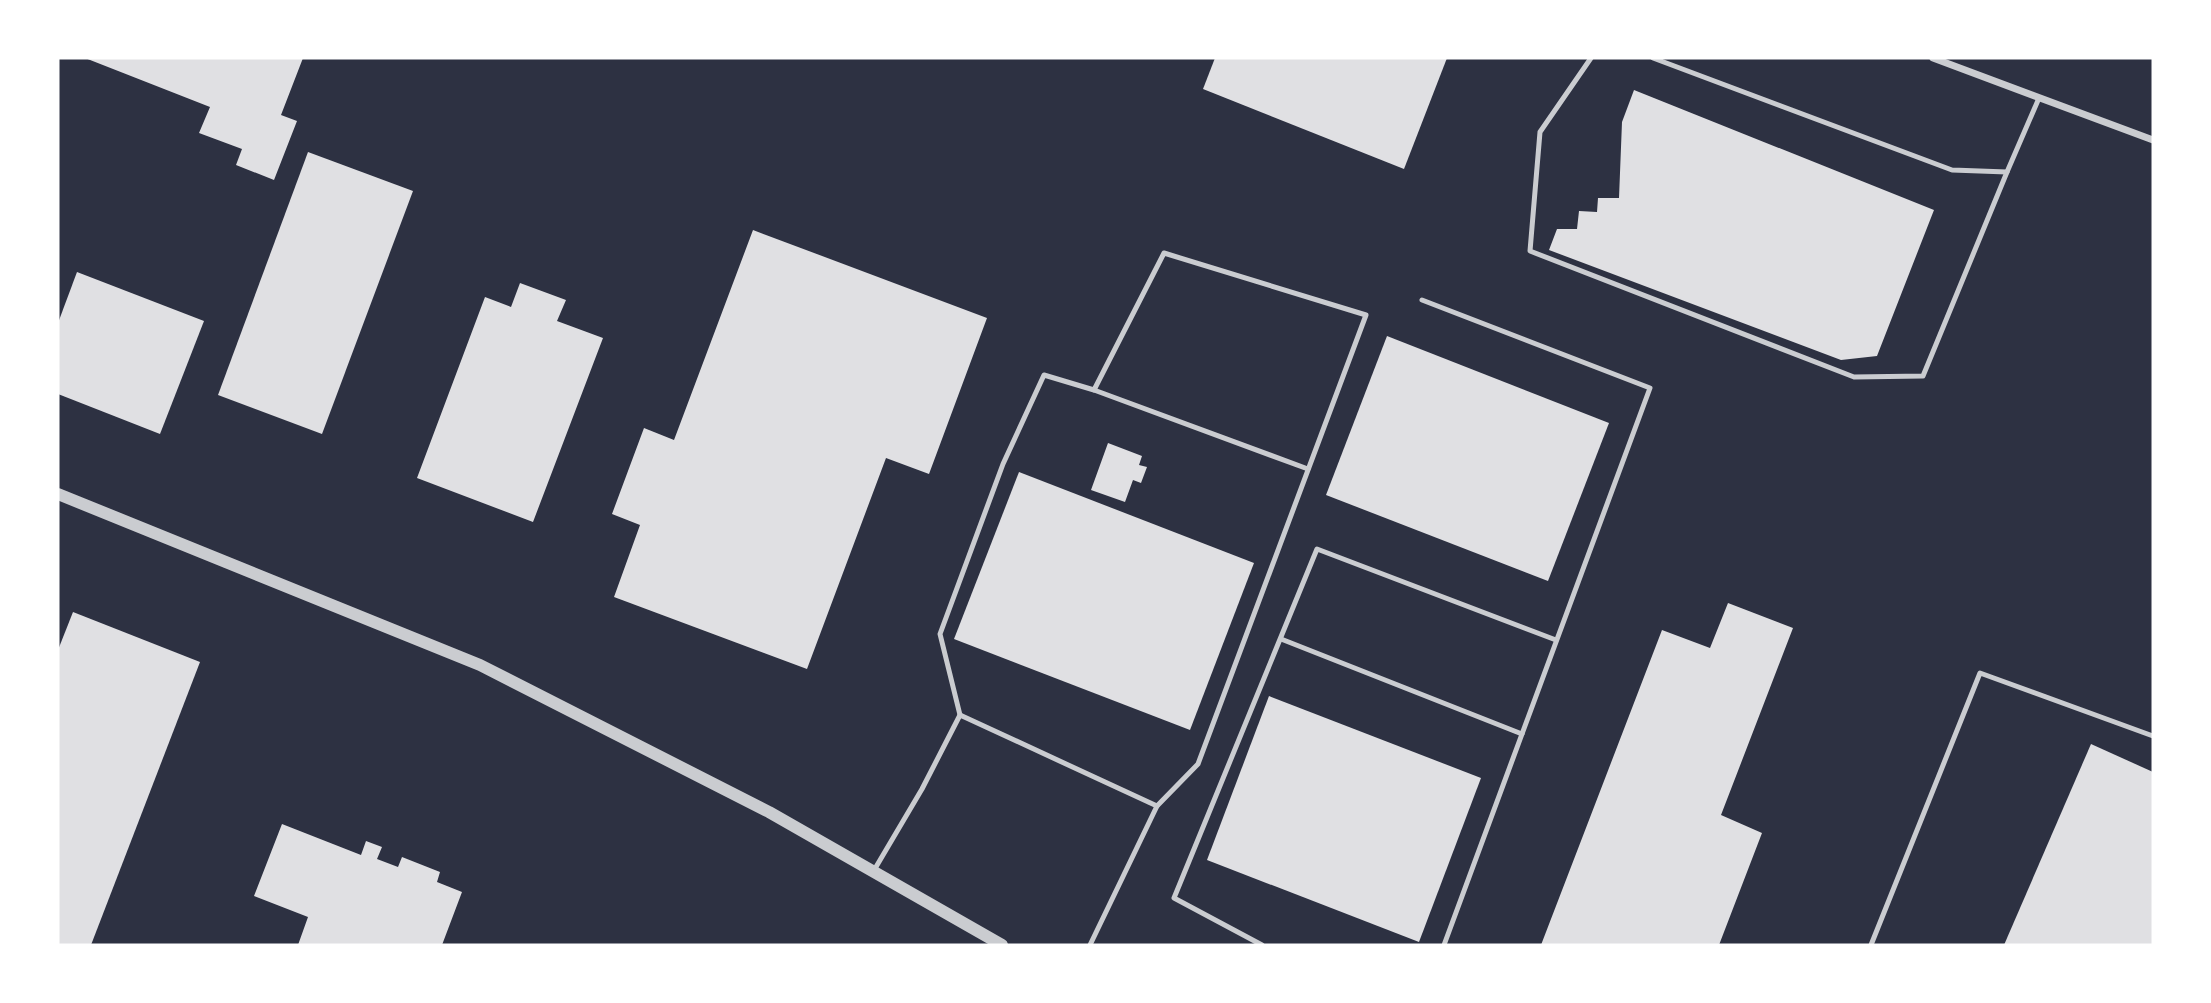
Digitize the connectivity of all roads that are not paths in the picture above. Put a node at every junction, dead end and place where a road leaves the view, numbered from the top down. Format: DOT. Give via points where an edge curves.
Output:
graph roads {
  1 [pos="1591,58"];
  2 [pos="1653,58"];
  3 [pos="1933,58"];
  4 [pos="2039,97"];
  5 [pos="2153,140"];
  6 [pos="2007,172"];
  7 [pos="1422,300"];
  8 [pos="1094,390"];
  9 [pos="1308,469"];
  10 [pos="58,494"];
  11 [pos="1281,639"];
  12 [pos="1556,640"];
  13 [pos="960,715"];
  14 [pos="1522,734"];
  15 [pos="2153,736"];
  16 [pos="1157,806"];
  17 [pos="873,872"];
  18 [pos="1002,945"];
  19 [pos="1090,945"];
  20 [pos="1262,945"];
  21 [pos="1444,945"];
  22 [pos="1871,945"];
  1 -- 6 [label="lane" via="1540,132 1530,251 1854,377 1923,376"];
  2 -- 6 [label="lane" via="1952,170"];
  3 -- 4 [label="street"];
  4 -- 5 [label="street"];
  4 -- 6 [label="lane"];
  7 -- 12 [label="lane" via="1650,388"];
  8 -- 9 [label="lane"];
  8 -- 9 [label="lane" via="1164,253 1366,315"];
  8 -- 13 [label="lane" via="1044,375 1003,464 940,634"];
  9 -- 16 [label="lane" via="1198,764"];
  10 -- 17 [label="street" via="480,665 769,812"];
  11 -- 12 [label="lane" via="1317,549"];
  11 -- 14 [label="lane"];
  11 -- 20 [label="lane" via="1174,898"];
  12 -- 14 [label="lane"];
  13 -- 16 [label="lane"];
  13 -- 17 [label="lane"];
  14 -- 21 [label="lane"];
  15 -- 22 [label="lane" via="1980,673"];
  16 -- 19 [label="lane"];
  17 -- 18 [label="street"];
}
